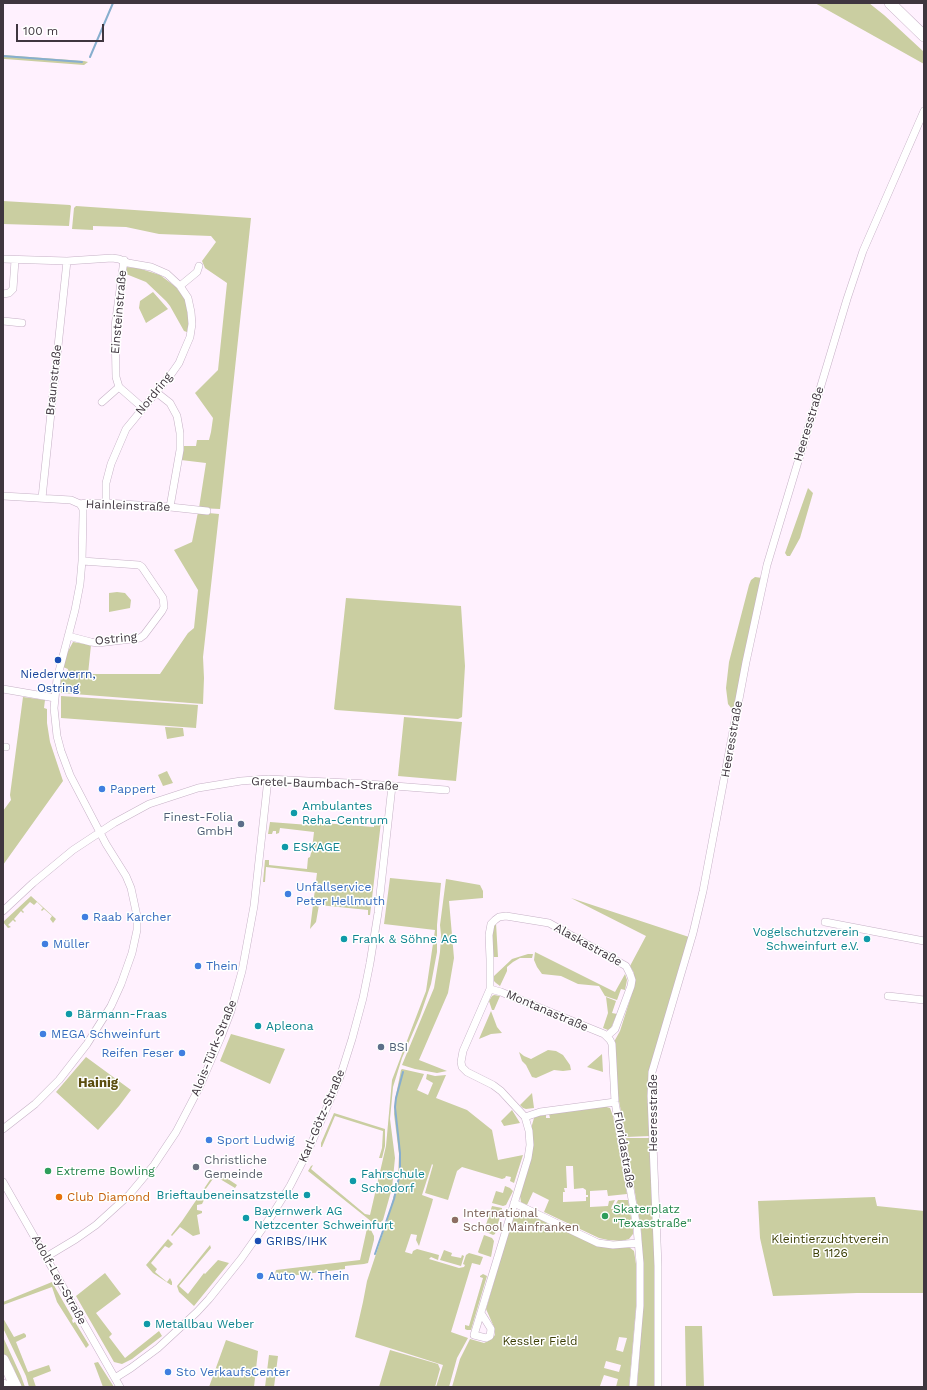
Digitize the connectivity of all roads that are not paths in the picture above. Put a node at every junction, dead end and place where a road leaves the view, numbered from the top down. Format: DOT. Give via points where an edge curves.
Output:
graph roads {
  1 [pos="890,3"];
  2 [pos="924,36"];
  3 [pos="924,111"];
  4 [pos="3,259"];
  5 [pos="15,260"];
  6 [pos="124,260"];
  7 [pos="67,261"];
  8 [pos="199,266"];
  9 [pos="180,286"];
  10 [pos="3,294"];
  11 [pos="3,321"];
  12 [pos="22,323"];
  13 [pos="120,387"];
  14 [pos="156,392"];
  15 [pos="102,402"];
  16 [pos="143,408"];
  17 [pos="3,496"];
  18 [pos="42,498"];
  19 [pos="106,503"];
  20 [pos="80,504"];
  21 [pos="170,507"];
  22 [pos="206,511"];
  23 [pos="82,561"];
  24 [pos="68,636"];
  25 [pos="3,689"];
  26 [pos="55,698"];
  27 [pos="268,780"];
  28 [pos="392,786"];
  29 [pos="446,790"];
  30 [pos="100,832"];
  31 [pos="3,911"];
  32 [pos="825,922"];
  33 [pos="924,941"];
  34 [pos="490,989"];
  35 [pos="888,996"];
  36 [pos="924,1000"];
  37 [pos="605,1035"];
  38 [pos="615,1102"];
  39 [pos="525,1117"];
  40 [pos="3,1129"];
  41 [pos="3,1182"];
  42 [pos="514,1204"];
  43 [pos="638,1243"];
  44 [pos="46,1257"];
  45 [pos="481,1312"];
  46 [pos="3,1360"];
  47 [pos="115,1378"];
  48 [pos="16,1387"];
  49 [pos="120,1387"];
  50 [pos="634,1387"];
  51 [pos="658,1387"];
  1 -- 2 [label="main road"];
  3 -- 51 [label="street, Heeresstraße" via="863,250 767,565 703,891 655,1060 651,1096 658,1266"];
  4 -- 5 [label="street, Nordring"];
  5 -- 7 [label="street, Nordring"];
  5 -- 10 [label="street" via="13,289"];
  6 -- 7 [label="street, Nordring" via="112,258"];
  6 -- 9 [label="street, Nordring" via="151,267 166,274"];
  6 -- 13 [label="street, Einsteinstraße" via="116,326 115,366"];
  7 -- 18 [label="street, Braunstraße"];
  8 -- 9 [label="street" via="197,272"];
  9 -- 14 [label="street, Nordring" via="188,298 191,312 190,337 178,363"];
  11 -- 12 [label="street"];
  13 -- 15 [label="street"];
  13 -- 16 [label="street"];
  14 -- 16 [label="street, Nordring"];
  14 -- 21 [label="street" via="170,403 177,416 180,433 180,450"];
  16 -- 19 [label="street, Nordring" via="126,429 114,454 106,483"];
  17 -- 18 [label="street, Hainleinstraße"];
  18 -- 20 [label="street, Hainleinstraße" via="71,500"];
  19 -- 20 [label="street, Hainleinstraße"];
  19 -- 21 [label="street, Hainleinstraße"];
  20 -- 23 [label="street" via="83,509"];
  21 -- 22 [label="street, Hainleinstraße"];
  23 -- 24 [label="street" via="78,598"];
  23 -- 24 [label="street, Ostring" via="139,565 163,598 164,607 140,638 92,642"];
  24 -- 26 [label="street"];
  25 -- 26 [label="street"];
  26 -- 30 [label="street" via="55,723 60,751"];
  27 -- 28 [label="street, Gretel-Baumbach-Straße"];
  27 -- 30 [label="street, Gretel-Baumbach-Straße" via="222,784 181,793 134,811"];
  27 -- 44 [label="street, Alois-Türk-Straße" via="254,906 242,971 231,1011 199,1088 176,1132 154,1165 129,1195 96,1225"];
  28 -- 29 [label="street, Gretel-Baumbach-Straße"];
  28 -- 47 [label="street, Karl-Götz-Straße" via="376,927 361,1003 340,1077 308,1152 272,1215 209,1299 158,1348"];
  30 -- 31 [label="street, Gretel-Baumbach-Straße" via="73,850"];
  30 -- 40 [label="street" via="126,876 135,902 137,930 129,962 96,1032 74,1062 35,1104"];
  32 -- 33 [label="street"];
  34 -- 37 [label="street, Montanastraße"];
  34 -- 37 [label="street, Alaskastraße" via="491,924 496,919 506,916 549,923 626,966 631,986 616,1029"];
  34 -- 39 [label="street" via="462,1051 462,1067 501,1091"];
  35 -- 36 [label="street"];
  37 -- 38 [label="street, Floridastraße" via="612,1044"];
  38 -- 39 [label="street" via="540,1112"];
  38 -- 43 [label="street, Floridastraße"];
  39 -- 42 [label="street" via="529,1131 529,1152"];
  41 -- 44 [label="street, Adolf-Ley-Straße"];
  42 -- 43 [label="street" via="598,1243"];
  42 -- 45 [label="street"];
  43 -- 50 [label="street, Floridastraße" via="640,1290"];
  44 -- 47 [label="street, Adolf-Ley-Straße"];
  46 -- 48 [label="main road"];
  47 -- 49 [label="street, Adolf-Ley-Straße"];
}
